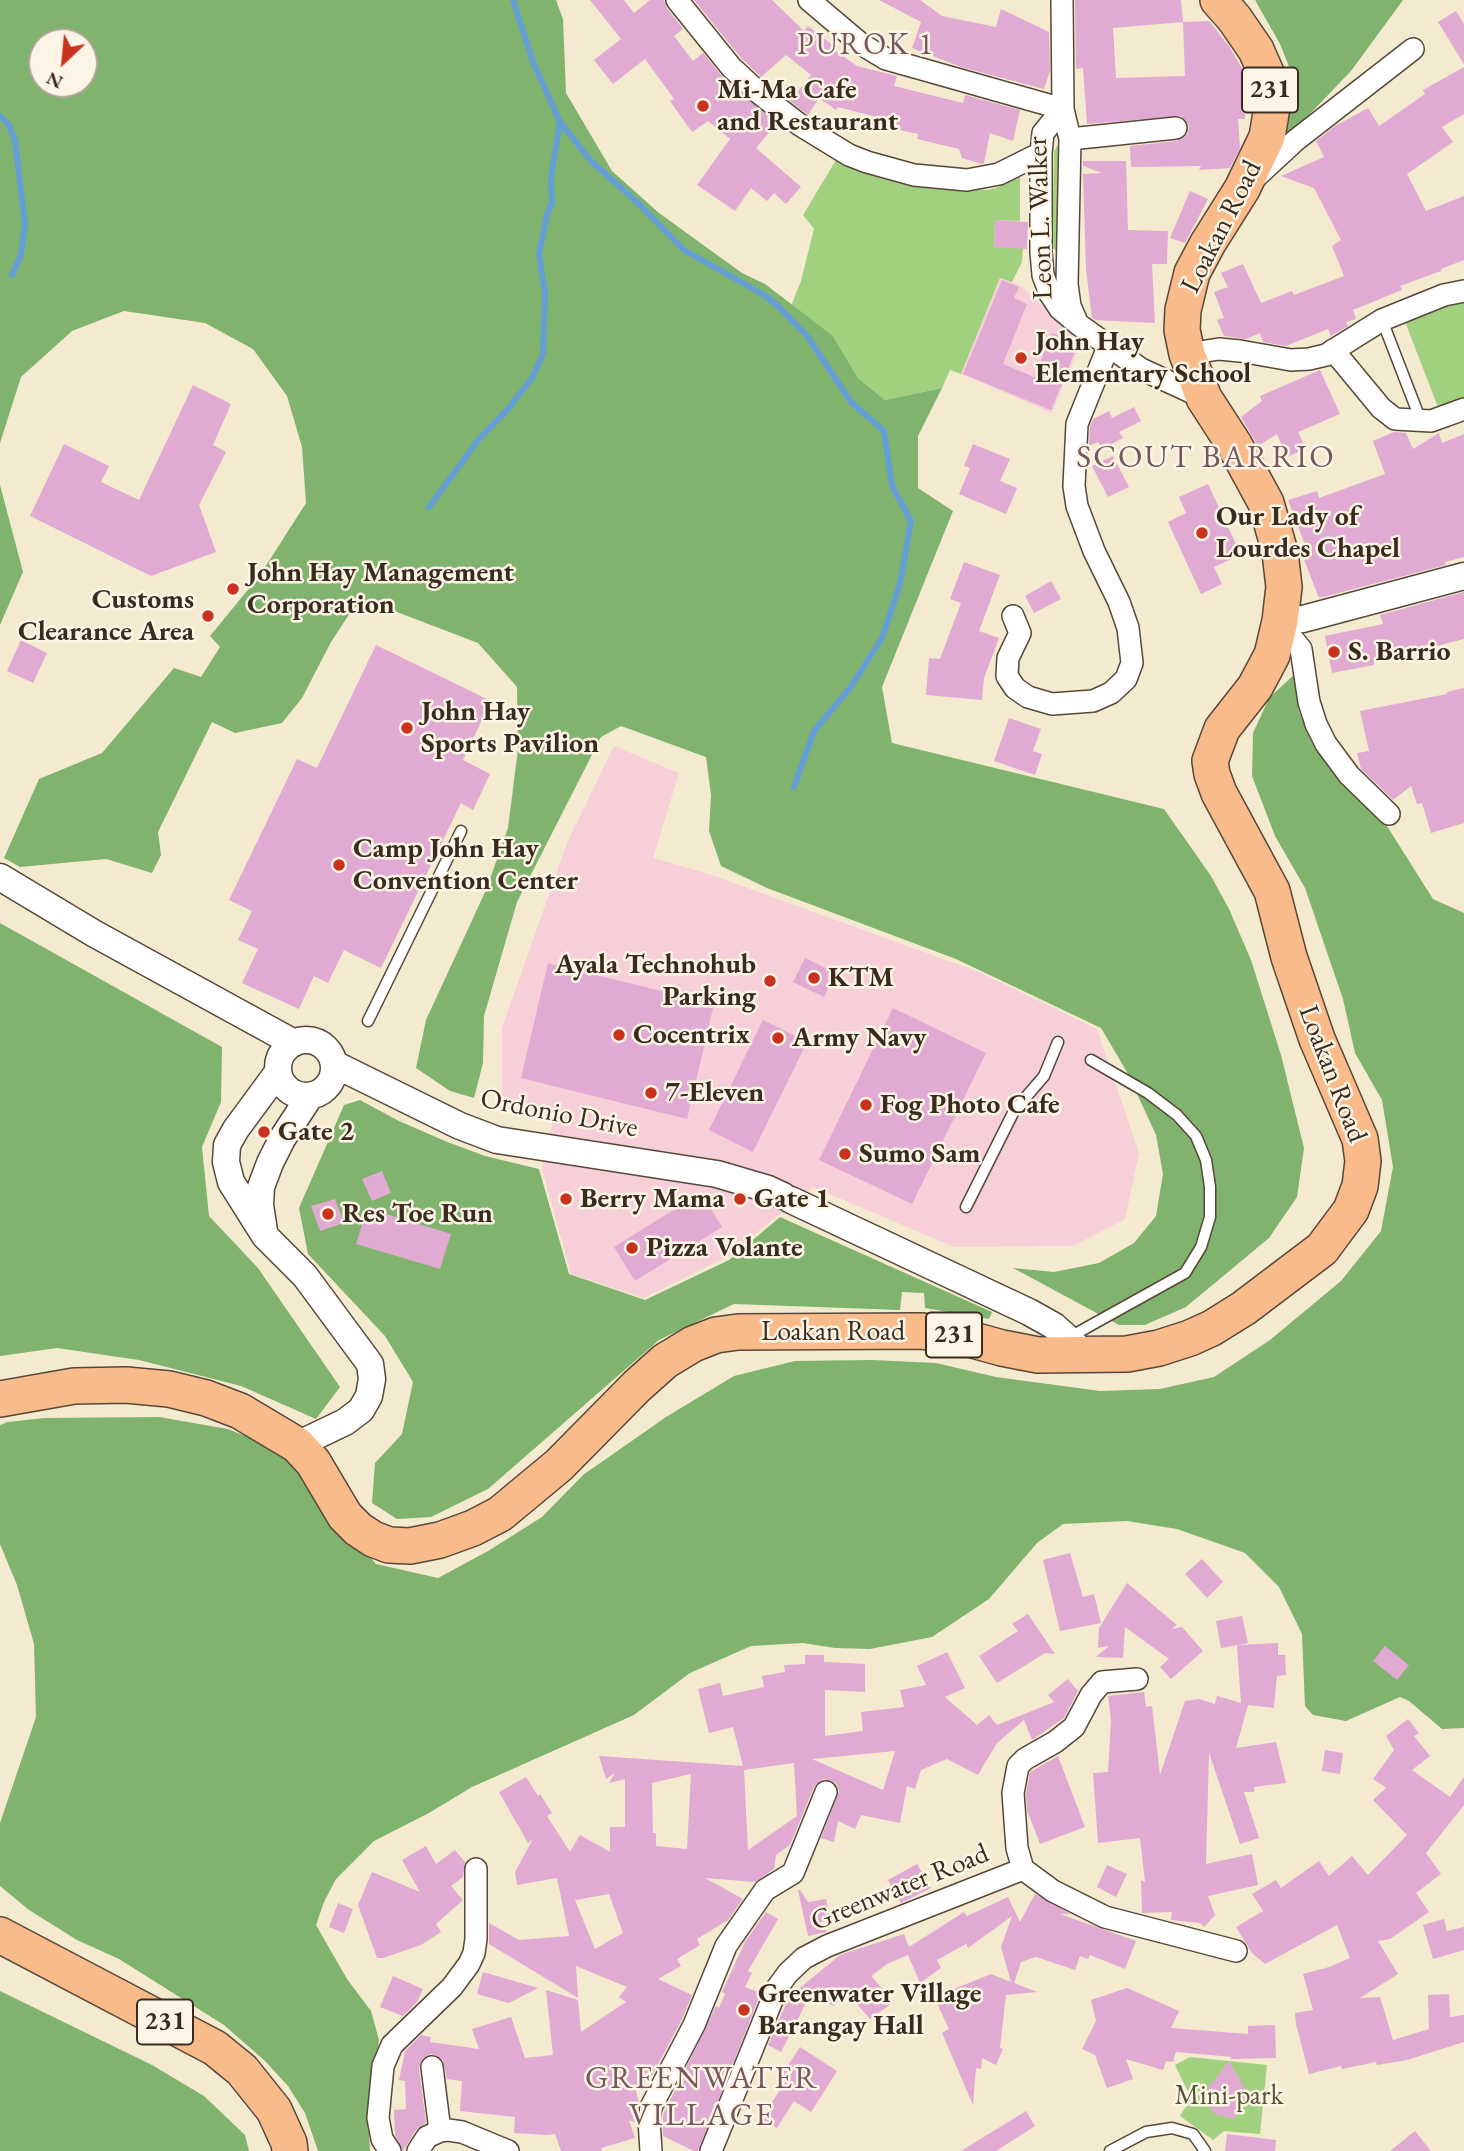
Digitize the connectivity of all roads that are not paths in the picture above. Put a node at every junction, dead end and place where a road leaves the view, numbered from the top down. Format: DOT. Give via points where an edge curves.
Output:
graph roads {
  1 [pos="677,0"];
  2 [pos="809,0"];
  3 [pos="1062,0"];
  4 [pos="1218,0"];
  5 [pos="1413,49"];
  6 [pos="1063,109"];
  7 [pos="1176,128"];
  8 [pos="1070,139"];
  9 [pos="1041,153"];
  10 [pos="1242,189"];
  11 [pos="1464,291"];
  12 [pos="1382,320"];
  13 [pos="1078,324"];
  14 [pos="1108,347"];
  15 [pos="1333,350"];
  16 [pos="1187,354"];
  17 [pos="1204,398"];
  18 [pos="1464,409"];
  19 [pos="1422,421"];
  20 [pos="1464,576"];
  21 [pos="1013,616"];
  22 [pos="1279,626"];
  23 [pos="1389,814"];
  24 [pos="460,831"];
  25 [pos="0,877"];
  26 [pos="368,1021"];
  27 [pos="1058,1041"];
  28 [pos="294,1043"];
  29 [pos="1091,1060"];
  30 [pos="334,1064"];
  31 [pos="278,1072"];
  32 [pos="310,1096"];
  33 [pos="966,1206"];
  34 [pos="265,1236"];
  35 [pos="1077,1346"];
  36 [pos="0,1399"];
  37 [pos="298,1445"];
  38 [pos="1137,1679"];
  39 [pos="826,1792"];
  40 [pos="476,1869"];
  41 [pos="1023,1869"];
  42 [pos="0,1935"];
  43 [pos="1236,1951"];
  44 [pos="432,2067"];
  45 [pos="440,2131"];
  46 [pos="290,2151"];
  47 [pos="390,2151"];
  48 [pos="418,2151"];
  49 [pos="508,2151"];
  50 [pos="651,2151"];
  51 [pos="711,2151"];
  52 [pos="1110,2151"];
  53 [pos="1205,2151"];
  1 -- 9 [label="street" via="731,67 759,93 800,125 858,159 914,175 967,180 999,174"];
  2 -- 6 [label="street" via="886,59"];
  3 -- 6 [label="street, Leon L. Walker"];
  4 -- 10 [label="main road, Loakan Road / 231" via="1256,50 1270,82 1267,137"];
  5 -- 10 [label="street" via="1296,140"];
  6 -- 8 [label="street, Leon L. Walker"];
  6 -- 9 [label="street, Leon L. Walker" via="1043,134"];
  7 -- 8 [label="street"];
  8 -- 13 [label="street, Leon L. Walker" via="1067,284"];
  9 -- 13 [label="street, Leon L. Walker" via="1043,275 1055,302"];
  10 -- 16 [label="main road, Loakan Road / 231" via="1192,273 1182,330"];
  11 -- 12 [label="street"];
  12 -- 15 [label="street"];
  12 -- 19 [label="lane"];
  13 -- 14 [label="street, Leon L. Walker"];
  14 -- 17 [label="street, Leon L. Walker" via="1141,369"];
  14 -- 21 [label="street" via="1077,424 1074,486 1094,551 1128,628 1132,663 1126,679 1093,701 1052,704 1028,697 1014,688 1007,676 1008,658 1020,633"];
  15 -- 16 [label="street" via="1292,360 1230,350"];
  15 -- 19 [label="street" via="1381,408 1395,419"];
  16 -- 17 [label="main road, Loakan Road / 231"];
  17 -- 22 [label="main road, Loakan Road / 231" via="1256,483 1273,524 1284,587"];
  18 -- 19 [label="street"];
  20 -- 22 [label="street"];
  22 -- 23 [label="street" via="1301,649 1309,702 1326,744 1349,775"];
  22 -- 35 [label="main road, Loakan Road / 231" via="1264,673 1222,729 1210,761 1219,793 1272,891 1313,1028 1360,1139 1360,1186 1351,1210 1322,1249 1212,1328 1159,1348 1127,1354"];
  24 -- 26 [label="lane"];
  25 -- 28 [label="street, Ordonio Drive"];
  27 -- 33 [label="lane" via="1044,1076 1014,1111"];
  28 -- 30 [label="street, Ordonio Drive" via="319,1044"];
  28 -- 31 [label="street" via="282,1055"];
  29 -- 35 [label="lane" via="1148,1093 1196,1136 1206,1160 1209,1217 1201,1247 1185,1273"];
  30 -- 32 [label="street" via="332,1081"];
  30 -- 35 [label="street, Ordonio Drive" via="497,1140 717,1174 768,1189 1029,1312"];
  31 -- 32 [label="street" via="286,1087"];
  31 -- 34 [label="street" via="227,1145 231,1182"];
  32 -- 34 [label="street" via="282,1139 261,1187"];
  34 -- 37 [label="street" via="305,1276 370,1364 369,1396 361,1410"];
  35 -- 37 [label="main road, Loakan Road / 231" via="1038,1355 920,1331 716,1335 666,1361 559,1465 500,1514 440,1540 410,1546 381,1542 358,1529"];
  36 -- 37 [label="main road, Loakan Road / 231" via="74,1386 169,1389 240,1411"];
  38 -- 41 [label="street, Greenwater Road" via="1102,1682 1074,1727 1018,1766 1013,1793"];
  39 -- 50 [label="street" via="793,1872 765,1890 726,1946 701,2011 651,2107"];
  40 -- 47 [label="street" via="474,1954 452,1987 387,2054 377,2118"];
  41 -- 43 [label="street, Greenwater Road" via="1105,1917"];
  41 -- 51 [label="street, Greenwater Road" via="804,1958 777,1988"];
  42 -- 46 [label="main road, 231" via="215,2048 242,2070 274,2110"];
  44 -- 45 [label="street"];
  45 -- 48 [label="street" via="427,2137"];
  45 -- 49 [label="street" via="462,2132"];
  52 -- 53 [label="lane" via="1146,2132 1172,2128 1193,2134"];
}
